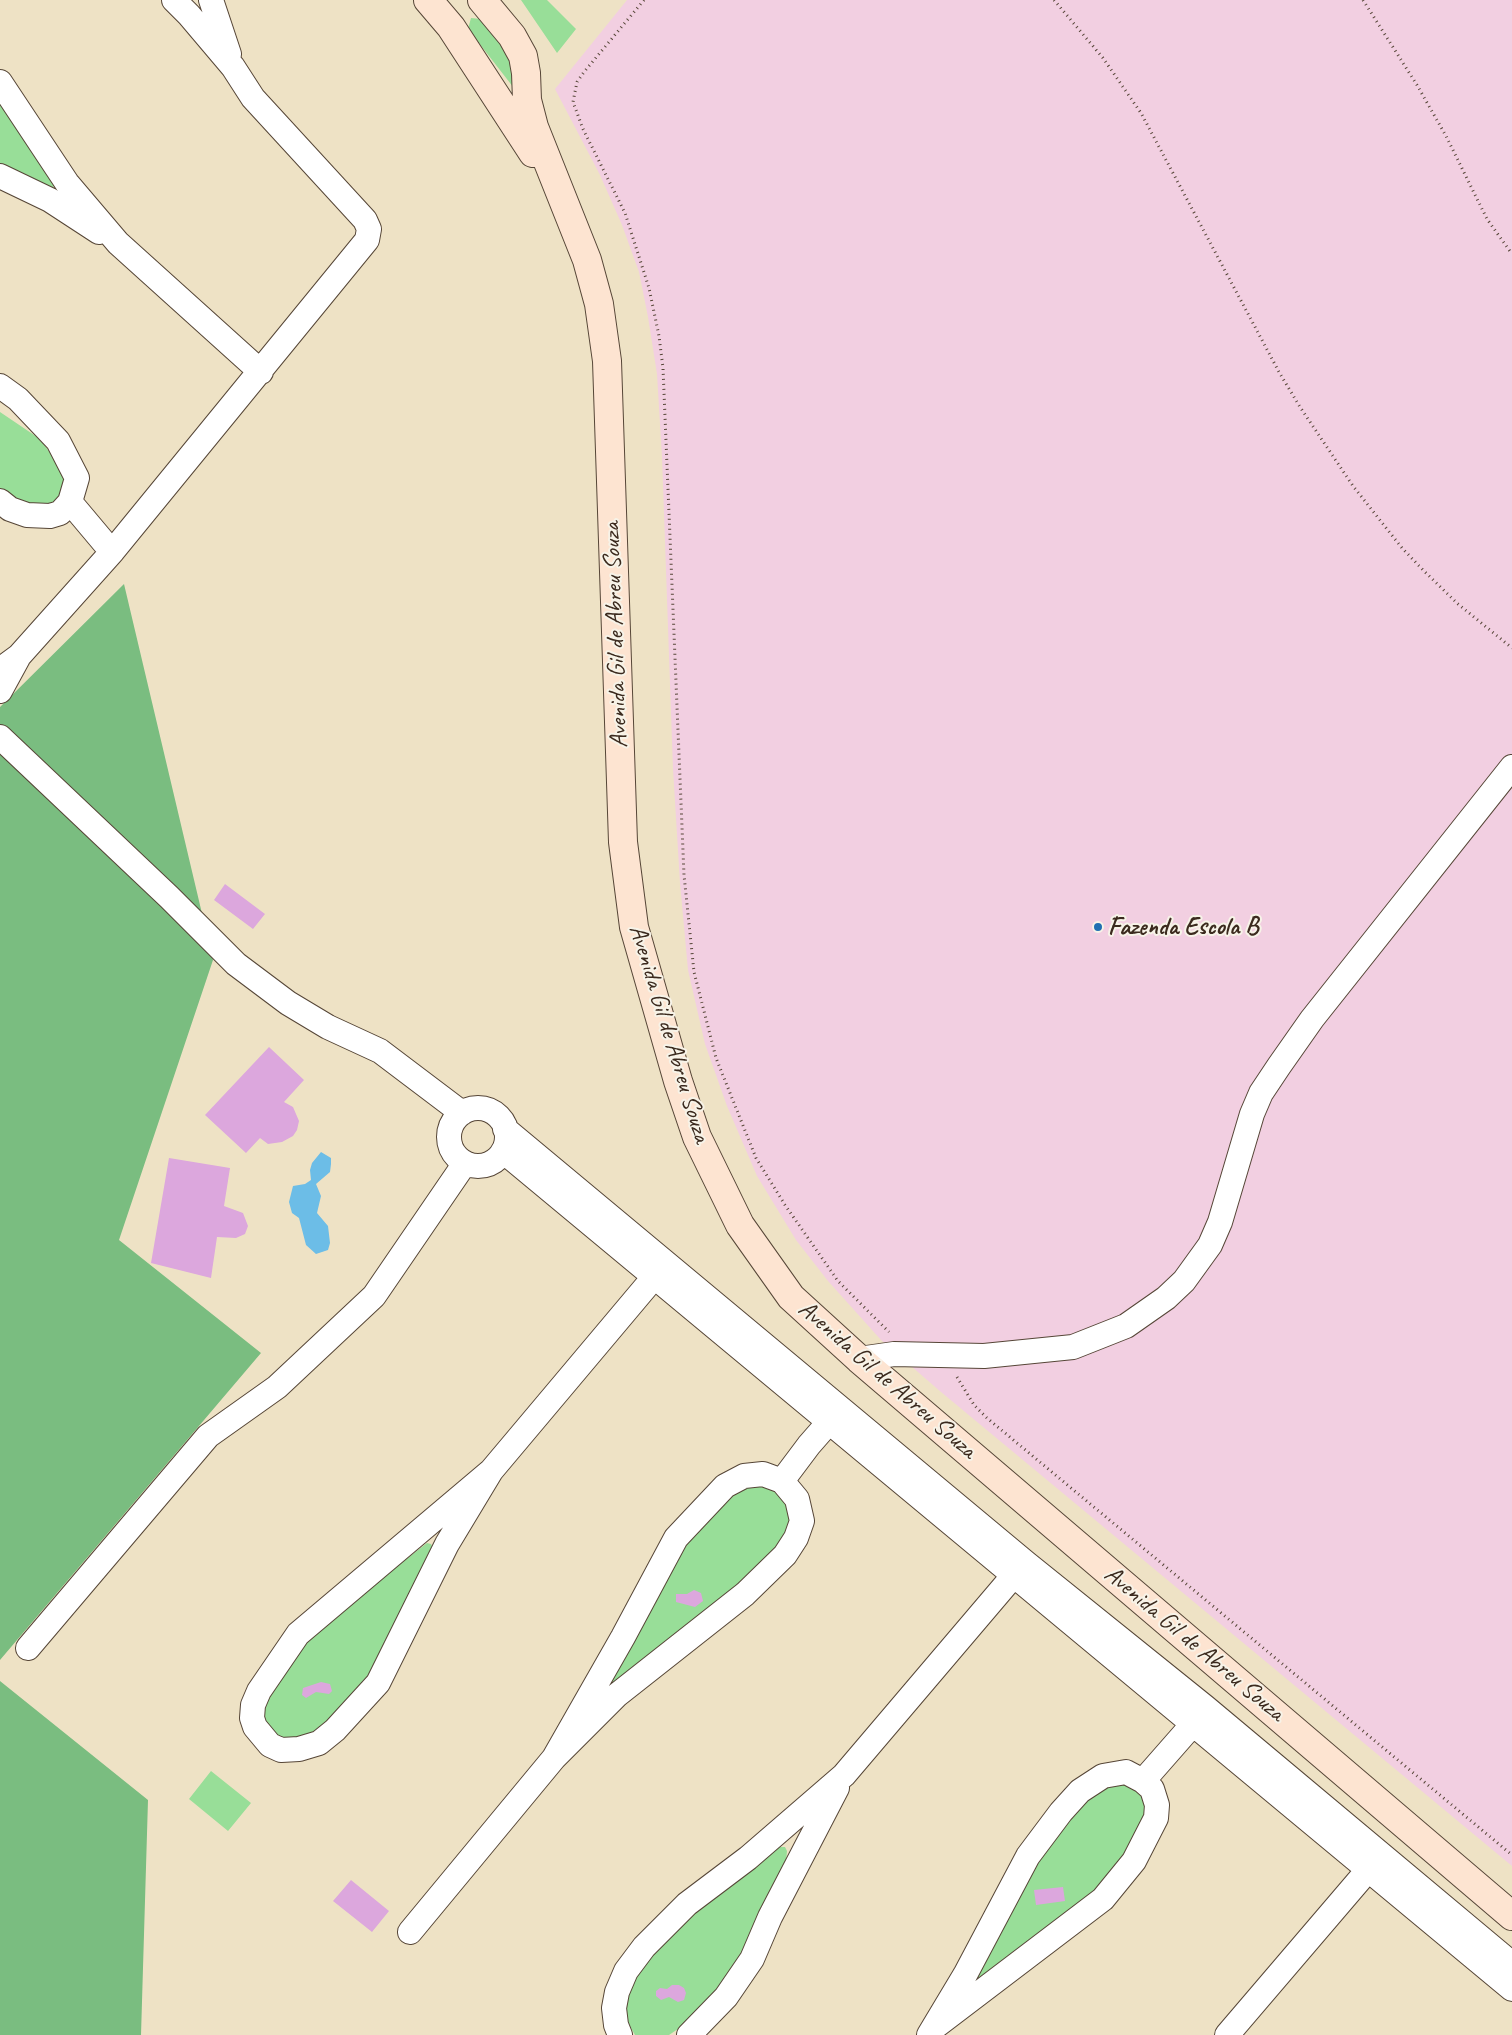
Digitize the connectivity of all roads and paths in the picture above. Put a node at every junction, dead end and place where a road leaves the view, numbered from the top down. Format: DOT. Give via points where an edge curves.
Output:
graph roads {
  1 [pos="428,0"];
  2 [pos="482,0"];
  3 [pos="644,0"];
  4 [pos="1054,0"];
  5 [pos="1363,0"];
  6 [pos="211,1"];
  7 [pos="181,7"];
  8 [pos="451,27"];
  9 [pos="233,67"];
  10 [pos="0,82"];
  11 [pos="0,176"];
  12 [pos="67,183"];
  13 [pos="560,194"];
  14 [pos="50,200"];
  15 [pos="118,243"];
  16 [pos="1512,254"];
  17 [pos="261,372"];
  18 [pos="0,386"];
  19 [pos="0,501"];
  20 [pos="70,502"];
  21 [pos="112,552"];
  22 [pos="1512,648"];
  23 [pos="19,656"];
  24 [pos="0,670"];
  25 [pos="0,691"];
  26 [pos="0,737"];
  27 [pos="1512,767"];
  28 [pos="457,1119"];
  29 [pos="504,1140"];
  30 [pos="465,1163"];
  31 [pos="655,1276"];
  32 [pos="896,1337"];
  33 [pos="936,1355"];
  34 [pos="859,1358"];
  35 [pos="830,1422"];
  36 [pos="491,1471"];
  37 [pos="782,1481"];
  38 [pos="429,1524"];
  39 [pos="447,1544"];
  40 [pos="1014,1575"];
  41 [pos="28,1648"];
  42 [pos="599,1679"];
  43 [pos="617,1695"];
  44 [pos="1193,1724"];
  45 [pos="554,1758"];
  46 [pos="844,1775"];
  47 [pos="1143,1781"];
  48 [pos="774,1836"];
  49 [pos="1506,1850"];
  50 [pos="1512,1851"];
  51 [pos="1512,1855"];
  52 [pos="801,1856"];
  53 [pos="1368,1870"];
  54 [pos="1512,1916"];
  55 [pos="410,1932"];
  56 [pos="1512,1964"];
  57 [pos="965,1976"];
  58 [pos="1512,1989"];
  59 [pos="983,1991"];
  60 [pos="932,2031"];
  61 [pos="620,2035"];
  62 [pos="689,2035"];
  63 [pos="1227,2035"];
  1 -- 8 [label="street, Avenida Gil de Abreu Souza"];
  2 -- 8 [label="street"];
  2 -- 13 [label="street, Avenida Gil de Abreu Souza" via="512,36 522,56 530,114"];
  3 -- 32 [label="path" via="577,82 573,102 582,129 628,220 660,336 684,874 694,972 716,1058 756,1158 838,1280 884,1329"];
  4 -- 22 [label="path" via="1103,58 1140,113 1279,372 1353,486 1424,571"];
  5 -- 16 [label="path" via="1446,136 1486,219"];
  6 -- 7 [label="street"];
  6 -- 9 [label="street"];
  7 -- 9 [label="street"];
  8 -- 13 [label="street, Avenida Gil de Abreu Souza"];
  9 -- 17 [label="street" via="253,98 365,220 369,229 368,240 361,251"];
  10 -- 12 [label="street"];
  11 -- 14 [label="street"];
  12 -- 14 [label="street"];
  12 -- 15 [label="street"];
  13 -- 34 [label="street, Avenida Gil de Abreu Souza" via="588,260 599,304 607,361 623,842 634,927 697,1137 740,1224 791,1297"];
  14 -- 15 [label="street"];
  15 -- 17 [label="street"];
  17 -- 21 [label="street"];
  18 -- 20 [label="street" via="18,399 67,454 77,478"];
  19 -- 20 [label="street" via="10,510 26,516 60,513"];
  20 -- 21 [label="street"];
  21 -- 23 [label="street"];
  23 -- 24 [label="street"];
  23 -- 25 [label="street"];
  26 -- 28 [label="street" via="236,964 274,994 328,1027 332,1041 385,1070"];
  27 -- 33 [label="street" via="1312,1019 1261,1094 1220,1222 1210,1245 1184,1281 1126,1326 1073,1347 984,1356"];
  28 -- 29 [label="street" via="478,1108 488,1110 502,1121"];
  28 -- 30 [label="street" via="449,1142 458,1158"];
  29 -- 30 [label="street" via="491,1163 483,1166"];
  29 -- 31 [label="street"];
  29 -- 56 [label="street" via="1205,1707"];
  30 -- 41 [label="street" via="374,1296 277,1387 208,1436"];
  31 -- 35 [label="street"];
  31 -- 36 [label="street"];
  33 -- 34 [label="street" via="894,1354"];
  33 -- 49 [label="path" via="948,1362 964,1392 987,1418"];
  34 -- 54 [label="street, Avenida Gil de Abreu Souza"];
  35 -- 37 [label="street"];
  35 -- 40 [label="street"];
  36 -- 38 [label="street"];
  36 -- 39 [label="street"];
  37 -- 42 [label="street" via="763,1474 744,1476 725,1486 693,1518 676,1538"];
  37 -- 43 [label="street" via="797,1499 802,1522 785,1555 745,1594"];
  38 -- 39 [label="street"];
  38 -- 39 [label="street" via="298,1634 258,1691 253,1705 255,1727 270,1745 282,1750 299,1750 319,1743 378,1683"];
  40 -- 44 [label="street"];
  40 -- 46 [label="street"];
  42 -- 43 [label="street"];
  42 -- 45 [label="street"];
  43 -- 45 [label="street"];
  44 -- 47 [label="street"];
  44 -- 53 [label="street"];
  45 -- 55 [label="street"];
  46 -- 48 [label="street"];
  46 -- 52 [label="street"];
  47 -- 57 [label="street" via="1126,1772 1111,1773 1074,1798 1028,1856"];
  47 -- 59 [label="street" via="1152,1789 1157,1806 1156,1818 1134,1861 1102,1899"];
  48 -- 52 [label="street"];
  48 -- 61 [label="street" via="687,1904 644,1947 626,1971 617,1992 614,2008"];
  49 -- 50 [label="path"];
  49 -- 51 [label="path"];
  52 -- 62 [label="street" via="752,1959 726,1997"];
  53 -- 58 [label="street"];
  53 -- 63 [label="street"];
  57 -- 59 [label="street"];
  57 -- 60 [label="street"];
  59 -- 60 [label="street"];
}
